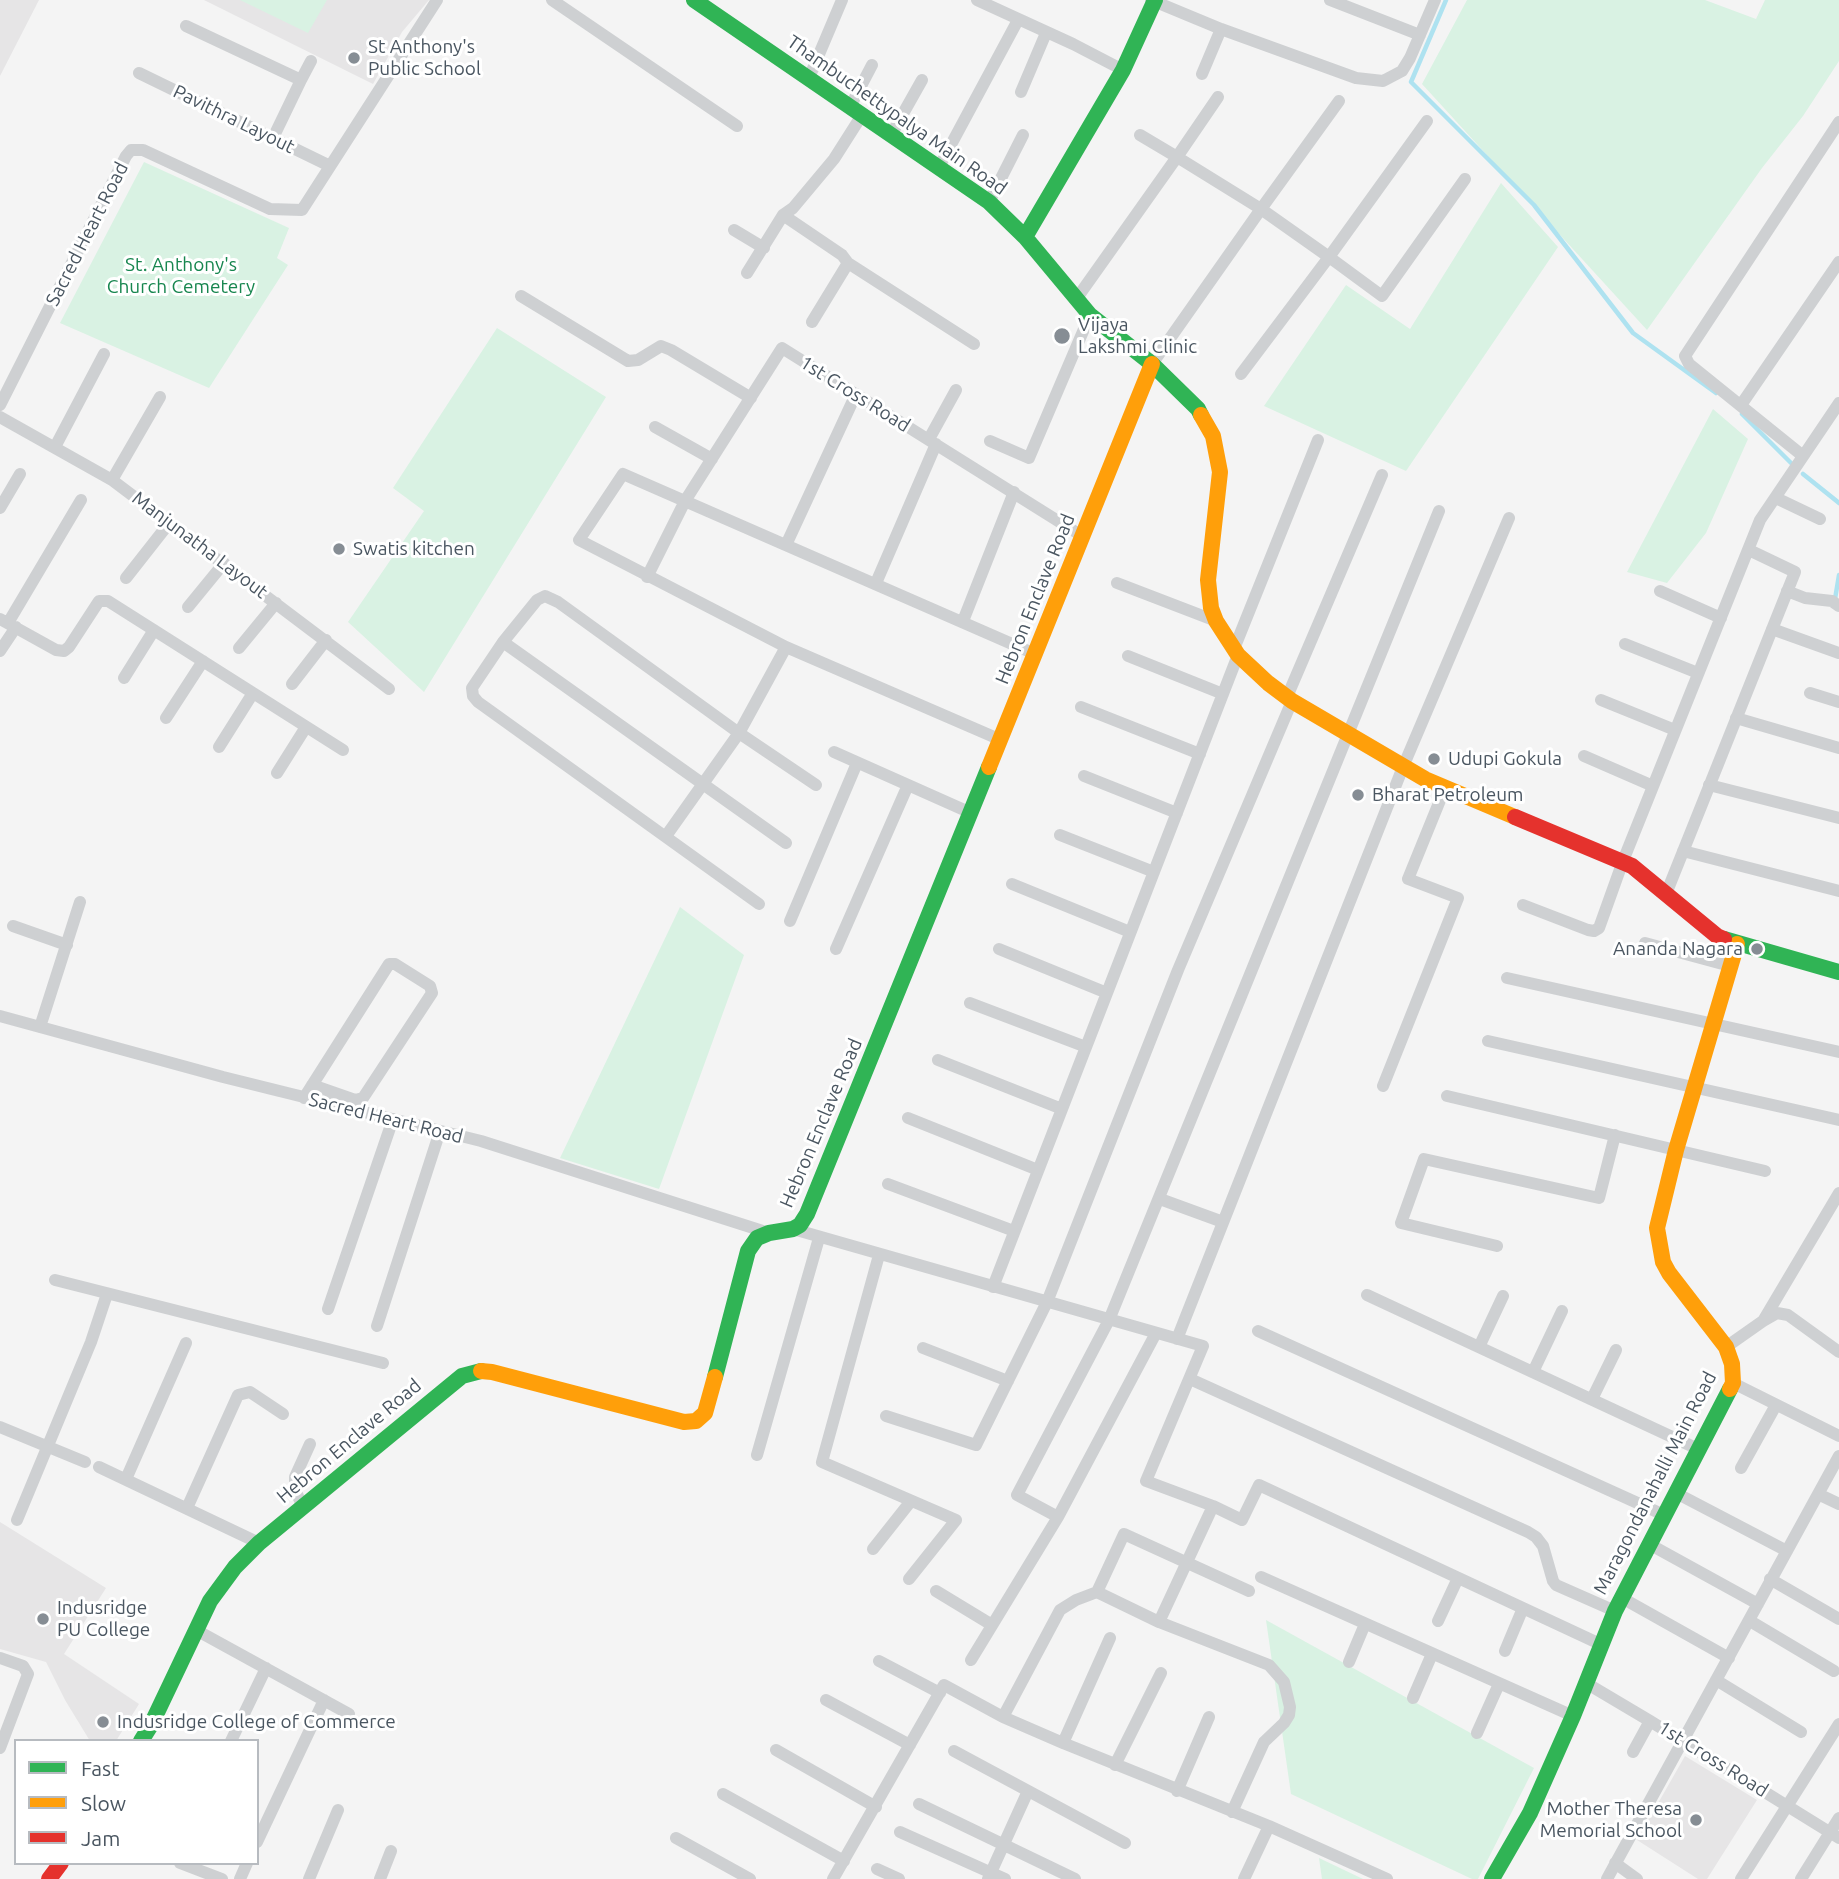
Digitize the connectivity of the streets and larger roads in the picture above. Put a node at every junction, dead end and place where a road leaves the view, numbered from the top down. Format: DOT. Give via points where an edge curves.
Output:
graph roads {
  1 [pos="437,0"];
  2 [pos="552,0"];
  3 [pos="694,0"];
  4 [pos="842,0"];
  5 [pos="1330,0"];
  6 [pos="1435,0"];
  7 [pos="982,1"];
  8 [pos="1153,1"];
  9 [pos="1018,20"];
  10 [pos="186,26"];
  11 [pos="1221,29"];
  12 [pos="1046,33"];
  13 [pos="1420,35"];
  14 [pos="311,61"];
  15 [pos="872,65"];
  16 [pos="1123,70"];
  17 [pos="139,73"];
  18 [pos="1202,74"];
  19 [pos="808,78"];
  20 [pos="301,80"];
  21 [pos="922,80"];
  22 [pos="1021,92"];
  23 [pos="1218,97"];
  24 [pos="1339,101"];
  25 [pos="856,111"];
  26 [pos="1427,121"];
  27 [pos="1839,122"];
  28 [pos="737,126"];
  29 [pos="891,135"];
  30 [pos="1023,135"];
  31 [pos="1140,135"];
  32 [pos="273,138"];
  33 [pos="1177,157"];
  34 [pos="330,166"];
  35 [pos="939,167"];
  36 [pos="1465,179"];
  37 [pos="989,202"];
  38 [pos="1261,209"];
  39 [pos="783,215"];
  40 [pos="734,230"];
  41 [pos="1025,237"];
  42 [pos="764,248"];
  43 [pos="1329,257"];
  44 [pos="1839,262"];
  45 [pos="849,263"];
  46 [pos="747,273"];
  47 [pos="522,296"];
  48 [pos="1077,298"];
  49 [pos="1090,315"];
  50 [pos="812,321"];
  51 [pos="974,344"];
  52 [pos="104,354"];
  53 [pos="1152,364"];
  54 [pos="1241,374"];
  55 [pos="956,390"];
  56 [pos="856,394"];
  57 [pos="160,397"];
  58 [pos="751,398"];
  59 [pos="1839,403"];
  60 [pos="0,405"];
  61 [pos="1741,405"];
  62 [pos="0,417"];
  63 [pos="655,428"];
  64 [pos="1318,440"];
  65 [pos="932,441"];
  66 [pos="990,441"];
  67 [pos="55,447"];
  68 [pos="1804,456"];
  69 [pos="712,459"];
  70 [pos="20,474"];
  71 [pos="1382,475"];
  72 [pos="112,480"];
  73 [pos="1014,492"];
  74 [pos="1776,498"];
  75 [pos="81,500"];
  76 [pos="685,501"];
  77 [pos="0,508"];
  78 [pos="1439,511"];
  79 [pos="1508,518"];
  80 [pos="1819,520"];
  81 [pos="170,522"];
  82 [pos="1082,536"];
  83 [pos="786,545"];
  84 [pos="1749,550"];
  85 [pos="224,563"];
  86 [pos="648,577"];
  87 [pos="126,578"];
  88 [pos="876,583"];
  89 [pos="1117,583"];
  90 [pos="1660,591"];
  91 [pos="1787,591"];
  92 [pos="276,603"];
  93 [pos="1839,606"];
  94 [pos="188,607"];
  95 [pos="1721,618"];
  96 [pos="963,621"];
  97 [pos="1216,621"];
  98 [pos="8,623"];
  99 [pos="1772,629"];
  100 [pos="154,630"];
  101 [pos="326,640"];
  102 [pos="503,642"];
  103 [pos="1625,643"];
  104 [pos="239,648"];
  105 [pos="786,648"];
  106 [pos="0,651"];
  107 [pos="1236,652"];
  108 [pos="1839,653"];
  109 [pos="1035,654"];
  110 [pos="1128,656"];
  111 [pos="203,661"];
  112 [pos="1698,673"];
  113 [pos="124,678"];
  114 [pos="292,684"];
  115 [pos="389,689"];
  116 [pos="253,693"];
  117 [pos="1810,693"];
  118 [pos="1223,694"];
  119 [pos="1290,699"];
  120 [pos="1601,700"];
  121 [pos="1839,702"];
  122 [pos="1081,706"];
  123 [pos="166,718"];
  124 [pos="1736,718"];
  125 [pos="306,727"];
  126 [pos="1675,730"];
  127 [pos="739,733"];
  128 [pos="1350,735"];
  129 [pos="1001,740"];
  130 [pos="219,747"];
  131 [pos="1839,748"];
  132 [pos="343,750"];
  133 [pos="834,752"];
  134 [pos="1200,754"];
  135 [pos="1584,756"];
  136 [pos="857,762"];
  137 [pos="1403,767"];
  138 [pos="277,773"];
  139 [pos="1084,776"];
  140 [pos="704,784"];
  141 [pos="816,785"];
  142 [pos="908,785"];
  143 [pos="1709,785"];
  144 [pos="1653,786"];
  145 [pos="1445,788"];
  146 [pos="971,813"];
  147 [pos="1177,813"];
  148 [pos="1839,818"];
  149 [pos="1060,835"];
  150 [pos="666,836"];
  151 [pos="786,843"];
  152 [pos="1683,851"];
  153 [pos="1623,861"];
  154 [pos="1154,872"];
  155 [pos="1012,884"];
  156 [pos="1839,891"];
  157 [pos="1665,894"];
  158 [pos="80,902"];
  159 [pos="759,904"];
  160 [pos="1524,905"];
  161 [pos="790,921"];
  162 [pos="13,926"];
  163 [pos="1130,932"];
  164 [pos="1645,943"];
  165 [pos="1737,944"];
  166 [pos="67,945"];
  167 [pos="836,949"];
  168 [pos="999,949"];
  169 [pos="1730,966"];
  170 [pos="1839,972"];
  171 [pos="1507,978"];
  172 [pos="1107,993"];
  173 [pos="970,1003"];
  174 [pos="0,1016"];
  175 [pos="1713,1024"];
  176 [pos="40,1027"];
  177 [pos="1488,1041"];
  178 [pos="1086,1047"];
  179 [pos="1839,1052"];
  180 [pos="938,1060"];
  181 [pos="312,1085"];
  182 [pos="1383,1086"];
  183 [pos="1694,1087"];
  184 [pos="1447,1096"];
  185 [pos="304,1098"];
  186 [pos="1062,1109"];
  187 [pos="908,1118"];
  188 [pos="393,1119"];
  189 [pos="1839,1120"];
  190 [pos="440,1131"];
  191 [pos="1615,1135"];
  192 [pos="1676,1150"];
  193 [pos="1038,1170"];
  194 [pos="1765,1171"];
  195 [pos="888,1184"];
  196 [pos="1839,1193"];
  197 [pos="1160,1199"];
  198 [pos="1223,1222"];
  199 [pos="793,1229"];
  200 [pos="1014,1231"];
  201 [pos="769,1233"];
  202 [pos="819,1238"];
  203 [pos="1497,1246"];
  204 [pos="879,1255"];
  205 [pos="55,1280"];
  206 [pos="993,1287"];
  207 [pos="107,1294"];
  208 [pos="1367,1295"];
  209 [pos="1503,1296"];
  210 [pos="1047,1302"];
  211 [pos="328,1309"];
  212 [pos="1562,1311"];
  213 [pos="1109,1320"];
  214 [pos="1763,1321"];
  215 [pos="377,1326"];
  216 [pos="1258,1331"];
  217 [pos="1156,1333"];
  218 [pos="1177,1339"];
  219 [pos="186,1343"];
  220 [pos="1479,1347"];
  221 [pos="1837,1347"];
  222 [pos="923,1348"];
  223 [pos="1726,1348"];
  224 [pos="1616,1350"];
  225 [pos="383,1363"];
  226 [pos="1533,1372"];
  227 [pos="1190,1380"];
  228 [pos="1008,1381"];
  229 [pos="1733,1383"];
  230 [pos="1592,1399"];
  231 [pos="1776,1405"];
  232 [pos="283,1414"];
  233 [pos="886,1416"];
  234 [pos="0,1427"];
  235 [pos="1839,1436"];
  236 [pos="310,1444"];
  237 [pos="47,1446"];
  238 [pos="1698,1449"];
  239 [pos="757,1455"];
  240 [pos="1839,1456"];
  241 [pos="85,1462"];
  242 [pos="99,1467"];
  243 [pos="1741,1468"];
  244 [pos="126,1479"];
  245 [pos="1676,1493"];
  246 [pos="1818,1494"];
  247 [pos="911,1501"];
  248 [pos="1839,1504"];
  249 [pos="1213,1506"];
  250 [pos="303,1507"];
  251 [pos="187,1508"];
  252 [pos="1664,1515"];
  253 [pos="1058,1517"];
  254 [pos="17,1520"];
  255 [pos="259,1543"];
  256 [pos="1649,1544"];
  257 [pos="873,1549"];
  258 [pos="1787,1551"];
  259 [pos="1186,1563"];
  260 [pos="1261,1577"];
  261 [pos="1458,1578"];
  262 [pos="909,1579"];
  263 [pos="1770,1579"];
  264 [pos="936,1591"];
  265 [pos="1249,1591"];
  266 [pos="1097,1592"];
  267 [pos="1619,1604"];
  268 [pos="1758,1604"];
  269 [pos="1523,1608"];
  270 [pos="1839,1619"];
  271 [pos="1749,1620"];
  272 [pos="1438,1621"];
  273 [pos="1160,1622"];
  274 [pos="1365,1624"];
  275 [pos="992,1625"];
  276 [pos="196,1630"];
  277 [pos="1110,1638"];
  278 [pos="1600,1644"];
  279 [pos="1505,1651"];
  280 [pos="1432,1654"];
  281 [pos="0,1658"];
  282 [pos="1729,1658"];
  283 [pos="971,1660"];
  284 [pos="879,1661"];
  285 [pos="1349,1662"];
  286 [pos="266,1668"];
  287 [pos="1834,1671"];
  288 [pos="1161,1672"];
  289 [pos="1716,1681"];
  290 [pos="1499,1684"];
  291 [pos="1586,1684"];
  292 [pos="940,1693"];
  293 [pos="1413,1698"];
  294 [pos="324,1700"];
  295 [pos="826,1700"];
  296 [pos="349,1714"];
  297 [pos="1573,1716"];
  298 [pos="1003,1717"];
  299 [pos="1209,1717"];
  300 [pos="1650,1721"];
  301 [pos="1839,1724"];
  302 [pos="1801,1732"];
  303 [pos="1477,1733"];
  304 [pos="142,1739"];
  305 [pos="232,1739"];
  306 [pos="1682,1741"];
  307 [pos="1063,1743"];
  308 [pos="910,1745"];
  309 [pos="0,1748"];
  310 [pos="776,1749"];
  311 [pos="954,1751"];
  312 [pos="1633,1752"];
  313 [pos="1115,1765"];
  314 [pos="1028,1791"];
  315 [pos="1177,1791"];
  316 [pos="723,1794"];
  317 [pos="919,1804"];
  318 [pos="1788,1806"];
  319 [pos="876,1807"];
  320 [pos="338,1810"];
  321 [pos="1232,1812"];
  322 [pos="1839,1818"];
  323 [pos="1269,1826"];
  324 [pos="900,1832"];
  325 [pos="1835,1835"];
  326 [pos="259,1838"];
  327 [pos="676,1839"];
  328 [pos="1125,1843"];
  329 [pos="1003,1845"];
  330 [pos="391,1851"];
  331 [pos="844,1861"];
  332 [pos="1615,1863"];
  333 [pos="185,1865"];
  334 [pos="877,1869"];
  335 [pos="989,1876"];
  336 [pos="222,1879"];
  337 [pos="309,1879"];
  338 [pos="380,1879"];
  339 [pos="750,1879"];
  340 [pos="833,1879"];
  341 [pos="899,1879"];
  342 [pos="1005,1879"];
  343 [pos="1075,1879"];
  344 [pos="1244,1879"];
  345 [pos="1387,1879"];
  346 [pos="1492,1879"];
  347 [pos="1607,1879"];
  348 [pos="1637,1879"];
  349 [pos="1741,1879"];
  350 [pos="1801,1879"];
  1 -- 34 [label="street, Sacred Heart Road"];
  2 -- 28 [label="street"];
  3 -- 19 [label="street, Thambuchettypalya Main Road"];
  4 -- 19 [label="street"];
  5 -- 13 [label="street"];
  6 -- 13 [label="street"];
  7 -- 9 [label="street"];
  8 -- 11 [label="street"];
  8 -- 16 [label="street"];
  9 -- 12 [label="street"];
  9 -- 35 [label="street"];
  10 -- 20 [label="street"];
  11 -- 13 [label="street" via="1356,78 1383,81 1402,71"];
  11 -- 18 [label="street"];
  12 -- 16 [label="street"];
  12 -- 22 [label="street"];
  14 -- 20 [label="street"];
  15 -- 25 [label="street"];
  16 -- 41 [label="street"];
  17 -- 32 [label="street, Pavithra Layout"];
  19 -- 25 [label="street, Thambuchettypalya Main Road"];
  20 -- 32 [label="street"];
  21 -- 29 [label="street"];
  23 -- 33 [label="street"];
  24 -- 38 [label="street"];
  25 -- 29 [label="street, Thambuchettypalya Main Road"];
  25 -- 39 [label="street" via="834,159"];
  26 -- 43 [label="street"];
  27 -- 61 [label="street" via="1686,353 1689,364"];
  29 -- 35 [label="street, Thambuchettypalya Main Road"];
  30 -- 37 [label="street"];
  31 -- 33 [label="street"];
  32 -- 34 [label="street, Pavithra Layout"];
  33 -- 38 [label="street"];
  33 -- 48 [label="street"];
  34 -- 60 [label="street, Sacred Heart Road" via="302,209 270,209 143,150 131,150"];
  35 -- 37 [label="street, Thambuchettypalya Main Road"];
  36 -- 43 [label="street" via="1382,296"];
  37 -- 41 [label="street, Thambuchettypalya Main Road"];
  38 -- 43 [label="street"];
  38 -- 53 [label="street"];
  39 -- 42 [label="street"];
  39 -- 45 [label="street"];
  40 -- 42 [label="street"];
  41 -- 48 [label="street, Thambuchettypalya Main Road"];
  42 -- 46 [label="street"];
  43 -- 54 [label="street"];
  44 -- 61 [label="street"];
  45 -- 50 [label="street"];
  45 -- 51 [label="street"];
  47 -- 58 [label="street" via="628,361 661,346"];
  48 -- 49 [label="street, Thambuchettypalya Main Road"];
  49 -- 53 [label="street, Thambuchettypalya Main Road"];
  49 -- 66 [label="street" via="1029,458"];
  52 -- 67 [label="street"];
  53 -- 82 [label="street, Hebron Enclave Road"];
  53 -- 97 [label="street, Thambuchettypalya Main Road" via="1198,409 1217,449 1219,489 1207,588"];
  55 -- 65 [label="street"];
  56 -- 58 [label="street, 1st Cross Road" via="782,348"];
  56 -- 65 [label="street, 1st Cross Road"];
  56 -- 83 [label="street"];
  57 -- 72 [label="street"];
  58 -- 69 [label="street, 1st Cross Road"];
  59 -- 68 [label="street"];
  61 -- 68 [label="street"];
  62 -- 67 [label="street, Manjunatha Layout"];
  63 -- 69 [label="street"];
  64 -- 107 [label="street"];
  65 -- 73 [label="street, 1st Cross Road"];
  65 -- 88 [label="street"];
  67 -- 72 [label="street, Manjunatha Layout"];
  68 -- 74 [label="street"];
  69 -- 76 [label="street, 1st Cross Road"];
  70 -- 77 [label="street"];
  71 -- 119 [label="street"];
  72 -- 81 [label="street, Manjunatha Layout"];
  73 -- 82 [label="street, 1st Cross Road"];
  73 -- 96 [label="street"];
  74 -- 80 [label="street"];
  74 -- 84 [label="street" via="1760,520"];
  75 -- 98 [label="street"];
  76 -- 83 [label="street"];
  76 -- 86 [label="street, 1st Cross Road"];
  76 -- 86 [label="street" via="623,474 579,540"];
  78 -- 128 [label="street"];
  79 -- 137 [label="street"];
  81 -- 85 [label="street, Manjunatha Layout"];
  81 -- 87 [label="street"];
  82 -- 109 [label="street, Hebron Enclave Road"];
  83 -- 88 [label="street"];
  84 -- 91 [label="street" via="1795,572"];
  84 -- 95 [label="street"];
  85 -- 92 [label="street, Manjunatha Layout"];
  85 -- 94 [label="street"];
  86 -- 105 [label="street"];
  88 -- 96 [label="street"];
  89 -- 97 [label="street"];
  90 -- 95 [label="street"];
  91 -- 93 [label="street"];
  91 -- 99 [label="street"];
  92 -- 101 [label="street, Manjunatha Layout"];
  92 -- 104 [label="street"];
  95 -- 112 [label="street"];
  96 -- 109 [label="street"];
  97 -- 107 [label="street, Thambuchettypalya Main Road"];
  98 -- 100 [label="street" via="64,651 104,600"];
  98 -- 106 [label="street"];
  99 -- 108 [label="street"];
  99 -- 124 [label="street"];
  100 -- 111 [label="street"];
  100 -- 113 [label="street"];
  101 -- 114 [label="street"];
  101 -- 115 [label="street, Manjunatha Layout"];
  102 -- 127 [label="street" via="545,596"];
  102 -- 140 [label="street"];
  102 -- 150 [label="street" via="472,688 478,702"];
  103 -- 112 [label="street"];
  105 -- 127 [label="street"];
  105 -- 129 [label="street"];
  107 -- 118 [label="street"];
  107 -- 119 [label="street, Thambuchettypalya Main Road"];
  109 -- 129 [label="street, Hebron Enclave Road"];
  110 -- 118 [label="street"];
  111 -- 116 [label="street"];
  111 -- 123 [label="street"];
  112 -- 126 [label="street"];
  116 -- 125 [label="street"];
  116 -- 130 [label="street"];
  117 -- 121 [label="street"];
  118 -- 134 [label="street"];
  119 -- 128 [label="street, Thambuchettypalya Main Road"];
  119 -- 210 [label="street"];
  120 -- 126 [label="street"];
  122 -- 134 [label="street"];
  124 -- 131 [label="street"];
  124 -- 143 [label="street"];
  125 -- 132 [label="street"];
  125 -- 138 [label="street"];
  126 -- 144 [label="street"];
  127 -- 140 [label="street"];
  127 -- 141 [label="street"];
  128 -- 137 [label="street, Thambuchettypalya Main Road"];
  128 -- 197 [label="street"];
  129 -- 146 [label="street, Hebron Enclave Road"];
  133 -- 136 [label="street"];
  134 -- 147 [label="street"];
  135 -- 144 [label="street"];
  136 -- 142 [label="street"];
  136 -- 161 [label="street"];
  137 -- 145 [label="street, Thambuchettypalya Main Road"];
  137 -- 198 [label="street"];
  139 -- 147 [label="street"];
  140 -- 150 [label="street"];
  140 -- 151 [label="street"];
  142 -- 146 [label="street"];
  142 -- 167 [label="street"];
  143 -- 148 [label="street"];
  143 -- 152 [label="street"];
  144 -- 153 [label="street"];
  145 -- 153 [label="street, Thambuchettypalya Main Road"];
  145 -- 182 [label="street" via="1408,879 1458,898"];
  146 -- 199 [label="street, Hebron Enclave Road" via="807,1214"];
  147 -- 154 [label="street"];
  149 -- 154 [label="street"];
  150 -- 159 [label="street"];
  152 -- 156 [label="street"];
  152 -- 157 [label="street"];
  153 -- 157 [label="street, Thambuchettypalya Main Road"];
  153 -- 160 [label="street" via="1602,923 1594,931"];
  154 -- 163 [label="street"];
  155 -- 163 [label="street"];
  157 -- 165 [label="street, Thambuchettypalya Main Road" via="1704,927"];
  158 -- 166 [label="street"];
  162 -- 166 [label="street"];
  163 -- 172 [label="street"];
  164 -- 169 [label="street"];
  165 -- 169 [label="street, Maragondanahalli Main Road"];
  165 -- 170 [label="street, Thambuchettypalya Main Road"];
  166 -- 176 [label="street"];
  168 -- 172 [label="street"];
  169 -- 175 [label="street, Maragondanahalli Main Road"];
  171 -- 175 [label="street"];
  172 -- 178 [label="street"];
  173 -- 178 [label="street"];
  174 -- 176 [label="street, Sacred Heart Road"];
  175 -- 179 [label="street"];
  175 -- 183 [label="street, Maragondanahalli Main Road"];
  176 -- 185 [label="street, Sacred Heart Road"];
  177 -- 183 [label="street"];
  178 -- 186 [label="street"];
  180 -- 186 [label="street"];
  181 -- 181 [label="street" via="355,1100 363,1098 432,993 430,986 389,964"];
  181 -- 185 [label="street"];
  183 -- 189 [label="street"];
  183 -- 192 [label="street, Maragondanahalli Main Road"];
  184 -- 191 [label="street"];
  185 -- 188 [label="street, Sacred Heart Road"];
  186 -- 193 [label="street"];
  187 -- 193 [label="street"];
  188 -- 190 [label="street, Sacred Heart Road"];
  188 -- 211 [label="street"];
  190 -- 201 [label="street, Sacred Heart Road"];
  190 -- 215 [label="street"];
  191 -- 192 [label="street"];
  191 -- 203 [label="street" via="1599,1198 1424,1159 1401,1223"];
  192 -- 194 [label="street"];
  192 -- 223 [label="street, Maragondanahalli Main Road" via="1658,1217 1659,1249 1669,1273"];
  193 -- 200 [label="street"];
  195 -- 200 [label="street"];
  196 -- 214 [label="street"];
  197 -- 198 [label="street"];
  197 -- 213 [label="street"];
  198 -- 218 [label="street"];
  199 -- 201 [label="street, Hebron Enclave Road"];
  199 -- 202 [label="street"];
  200 -- 206 [label="street"];
  201 -- 250 [label="street, Hebron Enclave Road" via="757,1238 748,1251 705,1413 696,1421 684,1422 478,1371 444,1389"];
  202 -- 204 [label="street"];
  202 -- 239 [label="street"];
  204 -- 206 [label="street"];
  204 -- 247 [label="street" via="822,1462"];
  205 -- 207 [label="street"];
  206 -- 210 [label="street"];
  207 -- 225 [label="street"];
  207 -- 237 [label="street"];
  208 -- 220 [label="street"];
  209 -- 220 [label="street"];
  210 -- 213 [label="street"];
  210 -- 228 [label="street"];
  212 -- 226 [label="street"];
  213 -- 217 [label="street"];
  213 -- 253 [label="street" via="1017,1495"];
  214 -- 221 [label="street" via="1777,1313 1788,1315"];
  214 -- 223 [label="street"];
  216 -- 252 [label="street"];
  217 -- 218 [label="street"];
  217 -- 253 [label="street"];
  218 -- 227 [label="street" via="1203,1346"];
  219 -- 244 [label="street"];
  220 -- 226 [label="street"];
  222 -- 228 [label="street"];
  223 -- 229 [label="street, Maragondanahalli Main Road"];
  224 -- 230 [label="street"];
  226 -- 230 [label="street"];
  227 -- 249 [label="street" via="1146,1481"];
  227 -- 267 [label="street" via="1528,1532 1542,1546 1556,1585"];
  228 -- 233 [label="street" via="976,1445"];
  229 -- 231 [label="street"];
  229 -- 238 [label="street, Maragondanahalli Main Road"];
  230 -- 238 [label="street"];
  231 -- 235 [label="street"];
  231 -- 243 [label="street"];
  232 -- 251 [label="street" via="250,1392 238,1395"];
  234 -- 237 [label="street"];
  236 -- 250 [label="street" via="295,1477"];
  237 -- 241 [label="street"];
  237 -- 254 [label="street"];
  238 -- 245 [label="street, Maragondanahalli Main Road"];
  240 -- 246 [label="street"];
  242 -- 244 [label="street"];
  244 -- 251 [label="street"];
  245 -- 252 [label="street, Maragondanahalli Main Road"];
  245 -- 258 [label="street"];
  246 -- 248 [label="street"];
  246 -- 258 [label="street"];
  247 -- 257 [label="street"];
  247 -- 262 [label="street" via="956,1520"];
  249 -- 259 [label="street"];
  249 -- 261 [label="street" via="1242,1520 1258,1485"];
  250 -- 255 [label="street, Hebron Enclave Road"];
  251 -- 255 [label="street"];
  252 -- 256 [label="street, Maragondanahalli Main Road"];
  253 -- 275 [label="street"];
  255 -- 276 [label="street, Hebron Enclave Road" via="225,1579"];
  256 -- 267 [label="street, Maragondanahalli Main Road"];
  256 -- 268 [label="street"];
  258 -- 263 [label="street"];
  259 -- 265 [label="street"];
  259 -- 266 [label="street" via="1124,1534"];
  259 -- 273 [label="street"];
  260 -- 274 [label="street"];
  261 -- 269 [label="street"];
  261 -- 272 [label="street"];
  263 -- 268 [label="street"];
  263 -- 270 [label="street"];
  264 -- 275 [label="street"];
  266 -- 273 [label="street"];
  266 -- 298 [label="street" via="1060,1610"];
  267 -- 278 [label="street, Maragondanahalli Main Road"];
  267 -- 282 [label="street"];
  268 -- 271 [label="street"];
  269 -- 278 [label="street"];
  269 -- 279 [label="street"];
  271 -- 282 [label="street"];
  271 -- 287 [label="street"];
  273 -- 321 [label="street" via="1269,1665 1284,1682 1289,1715 1264,1742"];
  274 -- 280 [label="street"];
  274 -- 285 [label="street"];
  275 -- 283 [label="street"];
  276 -- 286 [label="street"];
  276 -- 304 [label="street, Hebron Enclave Road"];
  277 -- 307 [label="street"];
  278 -- 291 [label="street, Maragondanahalli Main Road"];
  280 -- 290 [label="street"];
  280 -- 293 [label="street"];
  281 -- 309 [label="street" via="23,1666 28,1674"];
  282 -- 289 [label="street"];
  284 -- 292 [label="street"];
  286 -- 294 [label="street"];
  286 -- 305 [label="street"];
  288 -- 313 [label="street"];
  289 -- 302 [label="street"];
  289 -- 306 [label="street"];
  290 -- 297 [label="street"];
  290 -- 303 [label="street"];
  291 -- 297 [label="street, Maragondanahalli Main Road"];
  291 -- 300 [label="street, 1st Cross Road"];
  292 -- 298 [label="street" via="944,1685"];
  292 -- 308 [label="street"];
  294 -- 296 [label="street"];
  294 -- 326 [label="street"];
  295 -- 308 [label="street"];
  297 -- 346 [label="street, Maragondanahalli Main Road" via="1530,1812"];
  298 -- 307 [label="street"];
  299 -- 315 [label="street"];
  300 -- 306 [label="street, 1st Cross Road"];
  300 -- 312 [label="street"];
  301 -- 318 [label="street"];
  306 -- 318 [label="street, 1st Cross Road"];
  306 -- 332 [label="street"];
  307 -- 313 [label="street"];
  308 -- 319 [label="street"];
  310 -- 319 [label="street"];
  311 -- 314 [label="street"];
  313 -- 315 [label="street"];
  314 -- 328 [label="street"];
  314 -- 329 [label="street"];
  315 -- 321 [label="street"];
  316 -- 331 [label="street"];
  317 -- 329 [label="street"];
  318 -- 325 [label="street, 1st Cross Road"];
  318 -- 349 [label="street"];
  319 -- 331 [label="street"];
  320 -- 337 [label="street"];
  321 -- 323 [label="street"];
  322 -- 325 [label="street"];
  323 -- 344 [label="street"];
  323 -- 345 [label="street"];
  324 -- 335 [label="street"];
  325 -- 350 [label="street"];
  327 -- 339 [label="street"];
  329 -- 335 [label="street"];
  329 -- 343 [label="street"];
  330 -- 338 [label="street"];
  331 -- 340 [label="street"];
  332 -- 347 [label="street"];
  332 -- 348 [label="street"];
  333 -- 336 [label="street"];
  334 -- 341 [label="street"];
  335 -- 342 [label="street"];
}
